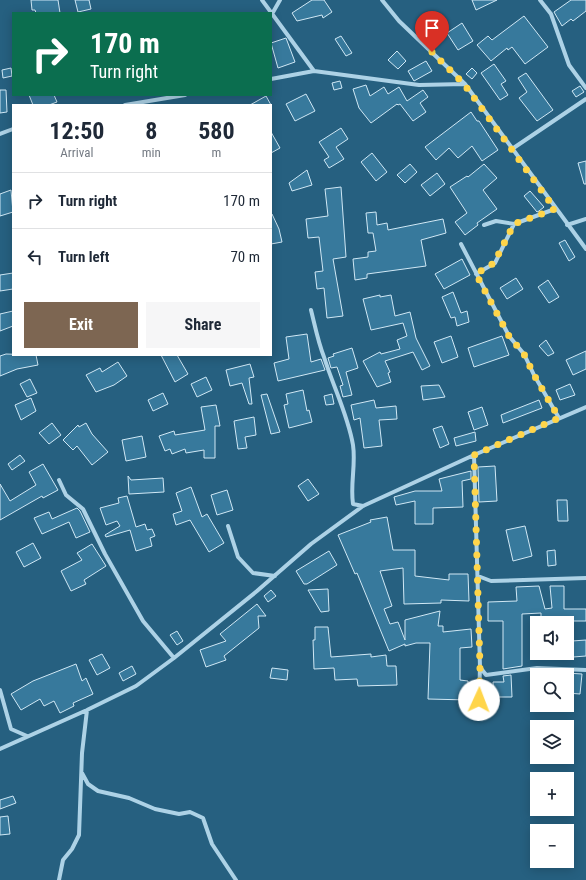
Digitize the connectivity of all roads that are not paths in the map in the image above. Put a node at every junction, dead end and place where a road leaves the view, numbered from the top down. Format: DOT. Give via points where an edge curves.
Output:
graph roads {
  1 [pos="262,0"];
  2 [pos="280,0"];
  3 [pos="382,0"];
  4 [pos="540,0"];
  5 [pos="271,12"];
  6 [pos="272,14"];
  7 [pos="314,71"];
  8 [pos="272,79"];
  9 [pos="464,84"];
  10 [pos="586,88"];
  11 [pos="179,96"];
  12 [pos="586,99"];
  13 [pos="130,104"];
  14 [pos="12,129"];
  15 [pos="0,134"];
  16 [pos="512,149"];
  17 [pos="555,209"];
  18 [pos="586,219"];
  19 [pos="514,224"];
  20 [pos="484,225"];
  21 [pos="567,225"];
  22 [pos="461,244"];
  23 [pos="586,249"];
  24 [pos="476,274"];
  25 [pos="311,310"];
  26 [pos="586,407"];
  27 [pos="559,418"];
  28 [pos="474,455"];
  29 [pos="60,480"];
  30 [pos="363,506"];
  31 [pos="228,526"];
  32 [pos="275,576"];
  33 [pos="478,576"];
  34 [pos="586,578"];
  35 [pos="174,658"];
  36 [pos="480,667"];
  37 [pos="586,670"];
  38 [pos="0,690"];
  39 [pos="479,700"];
  40 [pos="88,710"];
  41 [pos="27,736"];
  42 [pos="0,749"];
  43 [pos="82,773"];
  44 [pos="59,880"];
  45 [pos="236,880"];
  1 -- 5 [label="street"];
  2 -- 6 [label="street"];
  3 -- 9 [label="street" via="399,21"];
  4 -- 10 [label="street" via="551,14 569,65"];
  6 -- 7 [label="street"];
  7 -- 8 [label="street"];
  7 -- 9 [label="street" via="419,85"];
  9 -- 16 [label="street"];
  11 -- 13 [label="street"];
  12 -- 16 [label="street"];
  14 -- 15 [label="street"];
  16 -- 17 [label="street"];
  17 -- 19 [label="street"];
  17 -- 21 [label="street"];
  18 -- 21 [label="street"];
  19 -- 20 [label="street" via="496,221"];
  19 -- 24 [label="street" via="494,263"];
  21 -- 23 [label="street"];
  22 -- 24 [label="street"];
  24 -- 27 [label="street" via="509,336 524,354"];
  25 -- 30 [label="street" via="352,445 353,504"];
  26 -- 27 [label="street"];
  27 -- 28 [label="street"];
  28 -- 30 [label="street"];
  28 -- 33 [label="street"];
  29 -- 35 [label="street" via="66,495 83,509 104,554 143,622"];
  30 -- 32 [label="street" via="311,544"];
  31 -- 32 [label="street" via="238,557 253,573"];
  32 -- 35 [label="street"];
  33 -- 34 [label="street" via="491,581"];
  33 -- 36 [label="street"];
  35 -- 40 [label="street" via="136,686"];
  36 -- 37 [label="street" via="486,675 509,674 537,668"];
  36 -- 39 [label="street"];
  38 -- 41 [label="street" via="11,729"];
  40 -- 41 [label="street"];
  40 -- 43 [label="street"];
  41 -- 42 [label="street"];
  43 -- 44 [label="street" via="79,835 63,860"];
  43 -- 45 [label="street" via="88,784 98,791 129,798 161,811 179,814 190,812 203,818 212,844"];
}
